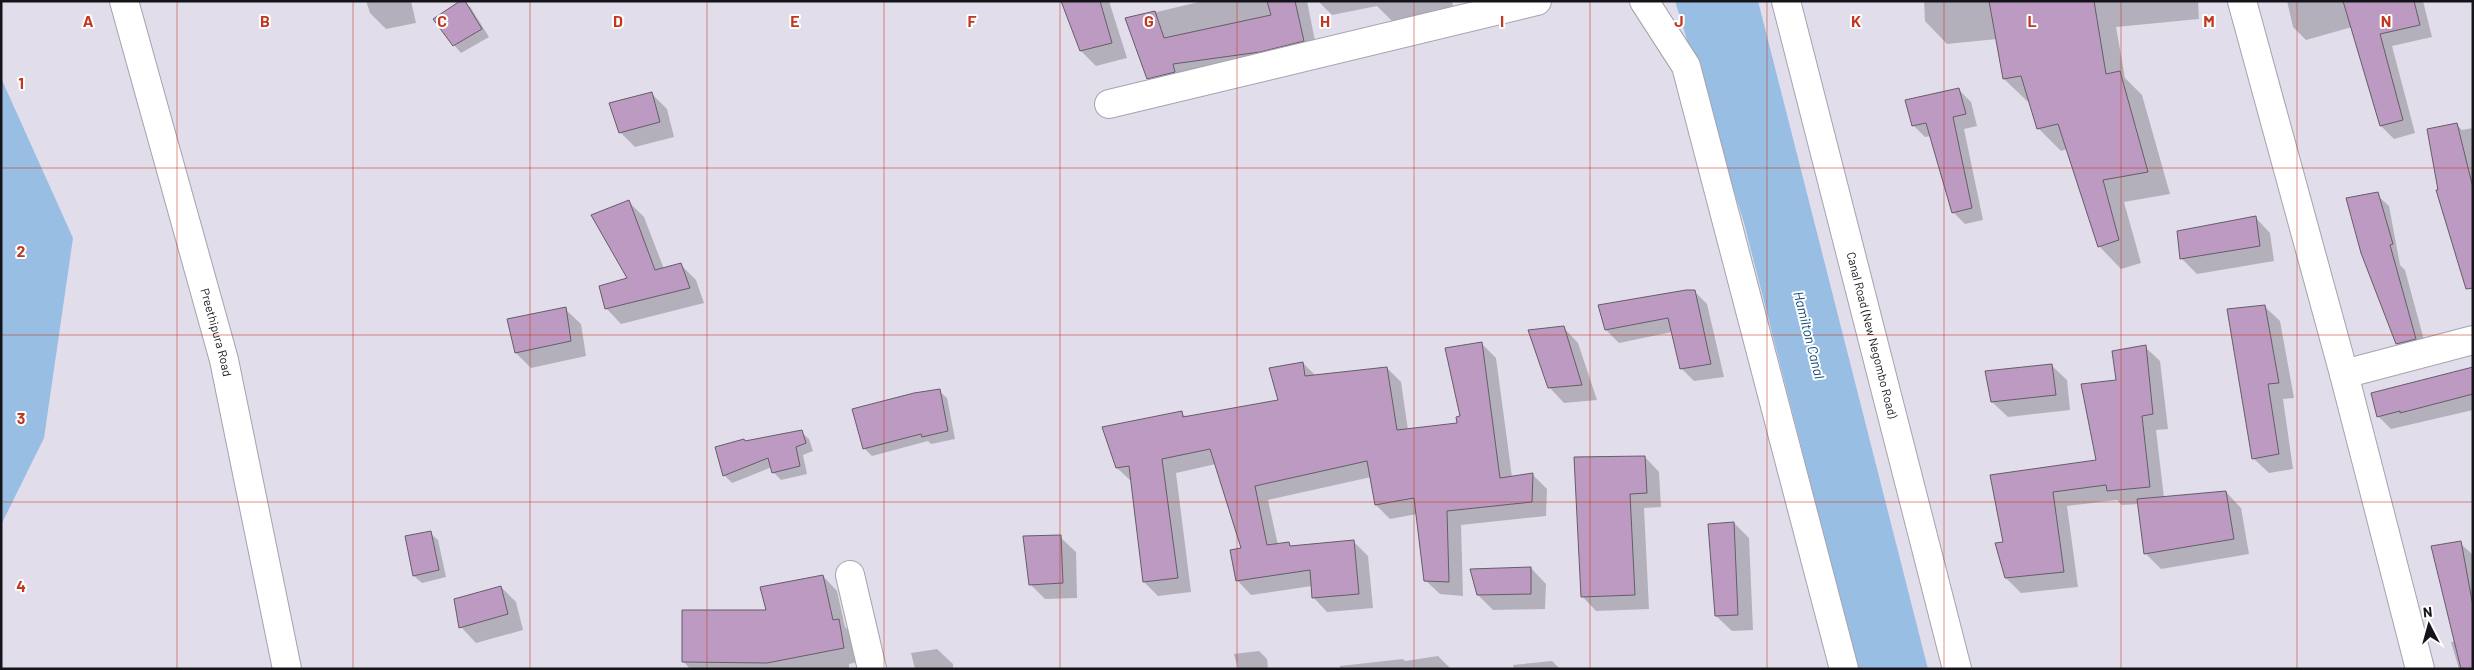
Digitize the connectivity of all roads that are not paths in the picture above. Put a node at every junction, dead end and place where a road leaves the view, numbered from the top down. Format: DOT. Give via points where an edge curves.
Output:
graph roads {
  1 [pos="124,1"];
  2 [pos="1537,1"];
  3 [pos="1644,1"];
  4 [pos="1786,1"];
  5 [pos="2242,1"];
  6 [pos="1108,104"];
  7 [pos="2473,340"];
  8 [pos="2344,374"];
  9 [pos="850,575"];
  10 [pos="287,669"];
  11 [pos="872,669"];
  12 [pos="1844,669"];
  13 [pos="1957,669"];
  14 [pos="2420,669"];
  1 -- 10 [label="street, Preethipura Road" via="224,360"];
  2 -- 6 [label="street"];
  3 -- 12 [label="street" via="1686,66"];
  4 -- 13 [label="street, Canal Road (New Negombo Road)"];
  5 -- 8 [label="street"];
  7 -- 8 [label="street"];
  8 -- 14 [label="street"];
  9 -- 11 [label="street"];
}
